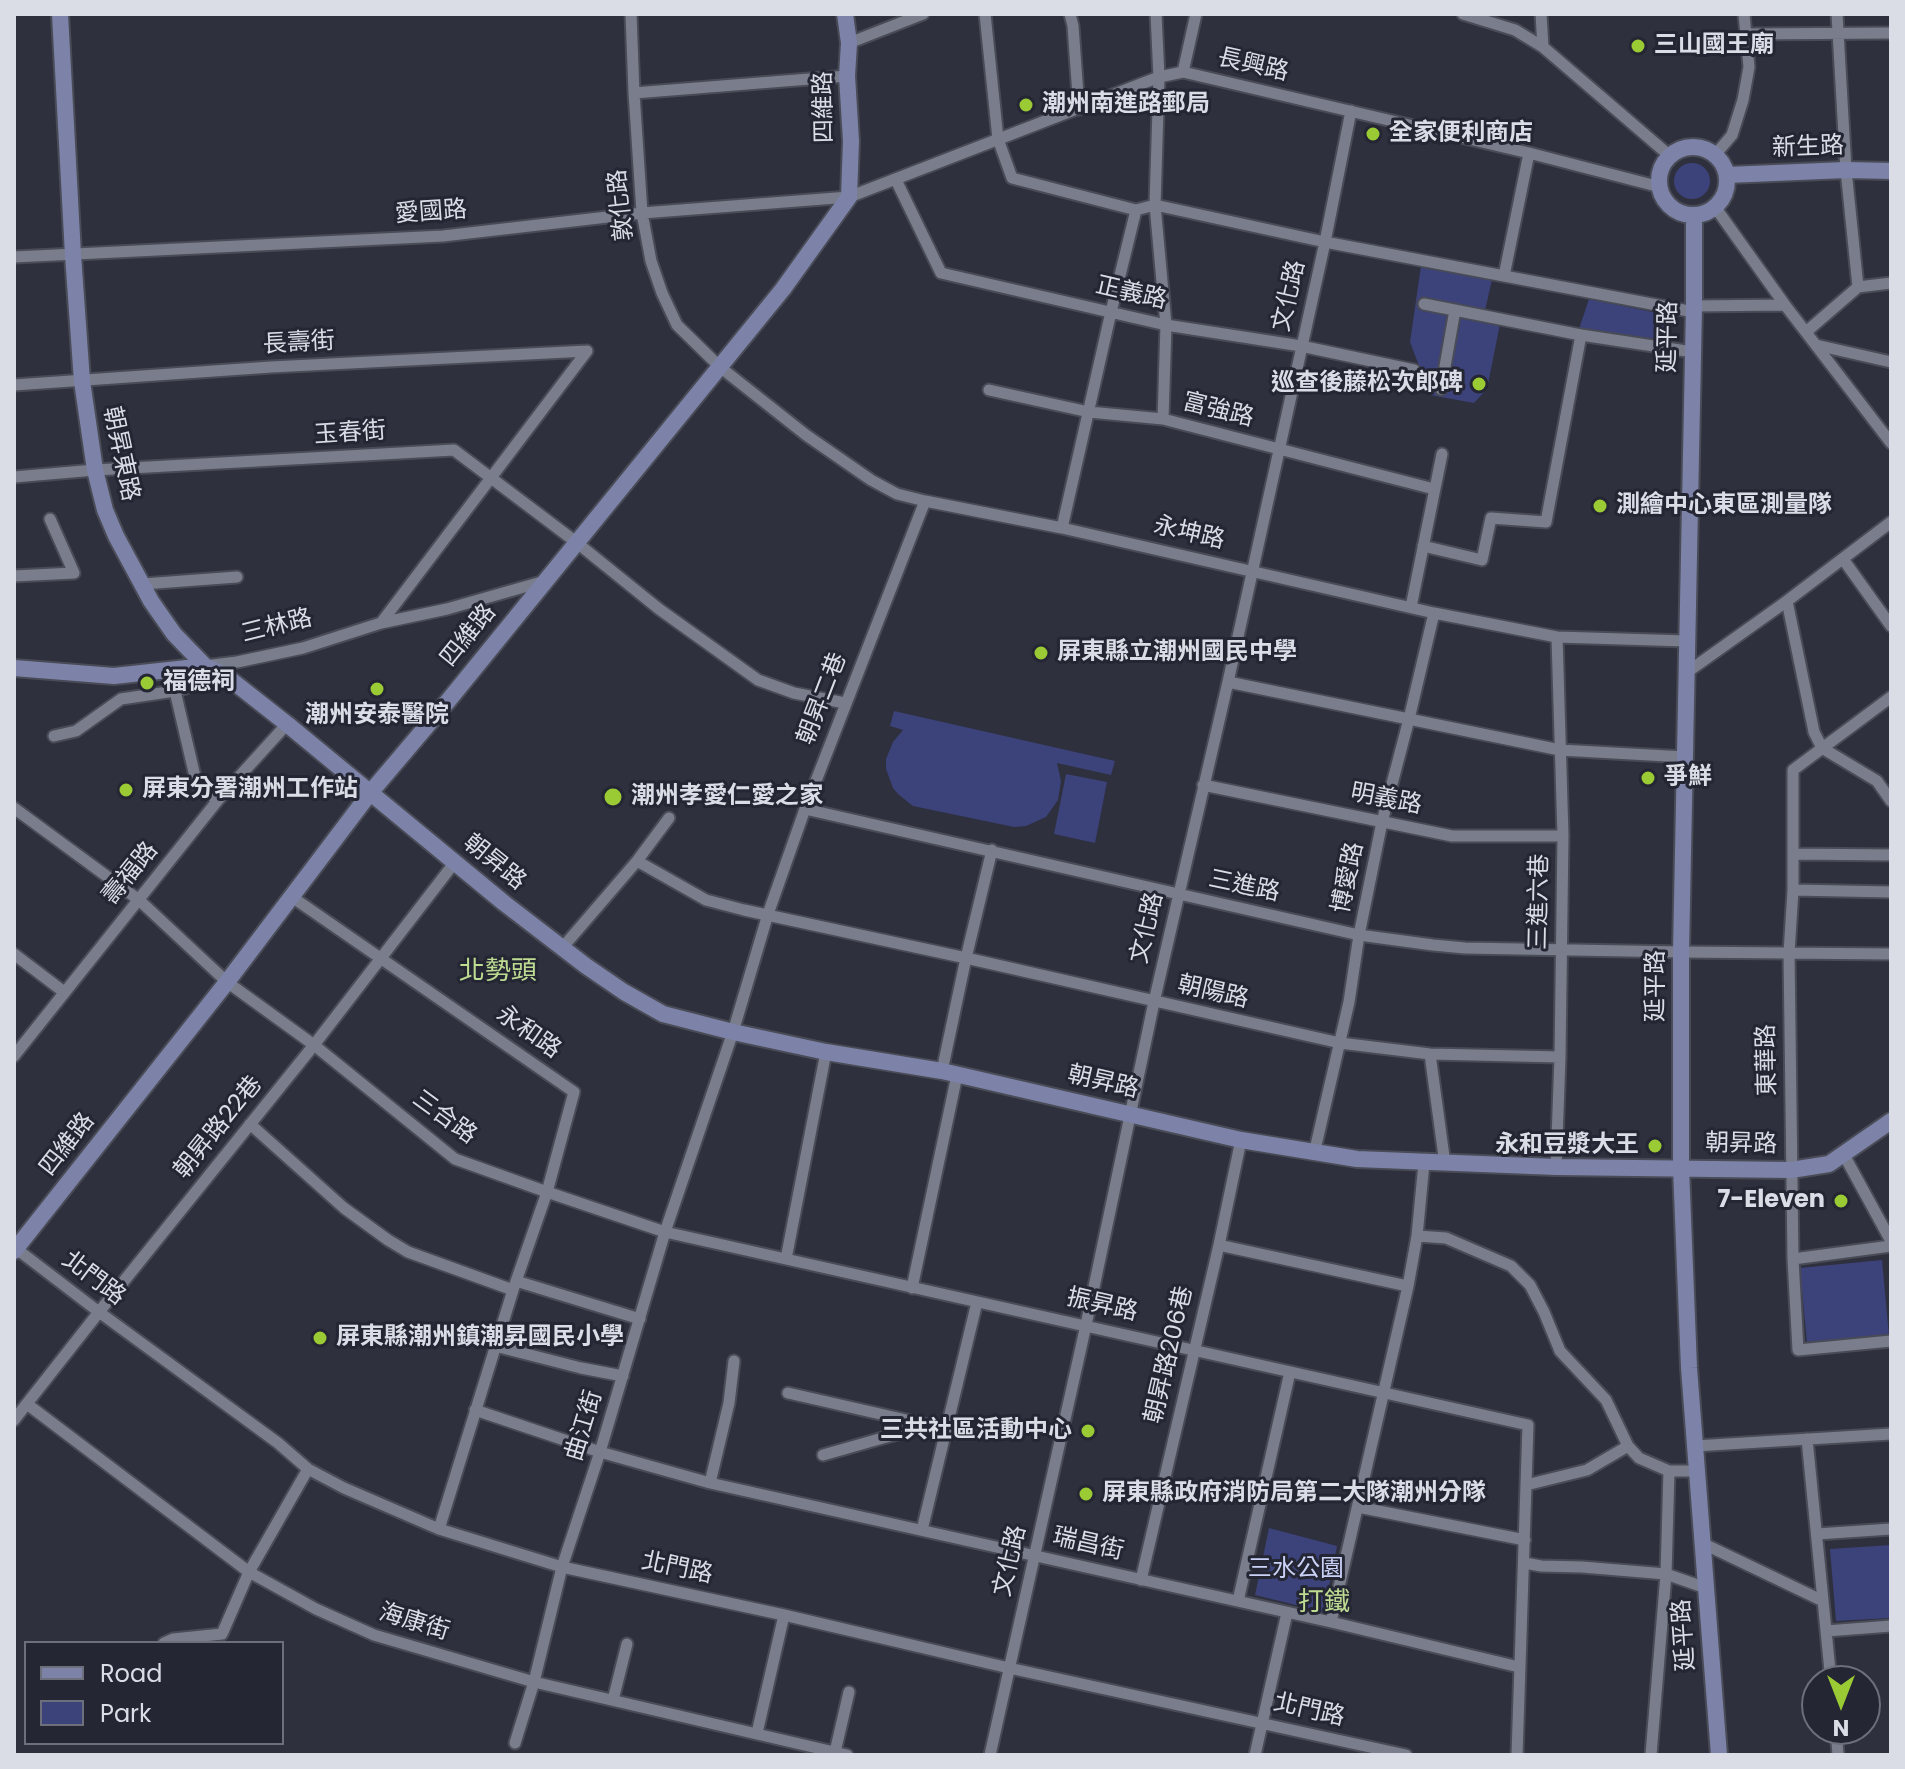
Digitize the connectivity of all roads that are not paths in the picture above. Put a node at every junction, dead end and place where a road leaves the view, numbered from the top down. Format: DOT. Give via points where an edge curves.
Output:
graph roads {
  1 [pos="60,14"];
  2 [pos="631,14"];
  3 [pos="845,14"];
  4 [pos="923,14"];
  5 [pos="985,14"];
  6 [pos="1070,14"];
  7 [pos="1156,14"];
  8 [pos="1196,14"];
  9 [pos="1463,14"];
  10 [pos="1541,14"];
  11 [pos="1744,14"];
  12 [pos="1837,14"];
  13 [pos="1839,33"];
  14 [pos="1891,33"];
  15 [pos="1747,34"];
  16 [pos="849,43"];
  17 [pos="1543,47"];
  18 [pos="1183,72"];
  19 [pos="847,76"];
  20 [pos="1159,77"];
  21 [pos="634,93"];
  22 [pos="1079,109"];
  23 [pos="1351,111"];
  24 [pos="998,139"];
  25 [pos="1529,153"];
  26 [pos="1715,155"];
  27 [pos="1670,156"];
  28 [pos="1846,170"];
  29 [pos="1891,171"];
  30 [pos="1727,175"];
  31 [pos="896,180"];
  32 [pos="1660,187"];
  33 [pos="849,197"];
  34 [pos="1155,205"];
  35 [pos="1715,207"];
  36 [pos="1136,210"];
  37 [pos="642,213"];
  38 [pos="1694,215"];
  39 [pos="1325,242"];
  40 [pos="73,255"];
  41 [pos="14,257"];
  42 [pos="1504,276"];
  43 [pos="1891,283"];
  44 [pos="1858,287"];
  45 [pos="1424,304"];
  46 [pos="1785,305"];
  47 [pos="1694,309"];
  48 [pos="1455,310"];
  49 [pos="1111,312"];
  50 [pos="1166,325"];
  51 [pos="1806,332"];
  52 [pos="1581,335"];
  53 [pos="1816,345"];
  54 [pos="1301,346"];
  55 [pos="1693,352"];
  56 [pos="1891,362"];
  57 [pos="720,367"];
  58 [pos="1414,370"];
  59 [pos="82,381"];
  60 [pos="14,385"];
  61 [pos="1441,389"];
  62 [pos="989,390"];
  63 [pos="1089,412"];
  64 [pos="1163,419"];
  65 [pos="1891,443"];
  66 [pos="1279,449"];
  67 [pos="1442,454"];
  68 [pos="95,470"];
  69 [pos="14,477"];
  70 [pos="489,478"];
  71 [pos="1434,489"];
  72 [pos="925,501"];
  73 [pos="50,519"];
  74 [pos="1891,522"];
  75 [pos="1062,528"];
  76 [pos="576,542"];
  77 [pos="1423,546"];
  78 [pos="1843,559"];
  79 [pos="1252,570"];
  80 [pos="14,576"];
  81 [pos="237,577"];
  82 [pos="545,581"];
  83 [pos="143,584"];
  84 [pos="1787,601"];
  85 [pos="1411,607"];
  86 [pos="1434,613"];
  87 [pos="381,623"];
  88 [pos="1891,626"];
  89 [pos="1557,637"];
  90 [pos="1686,641"];
  91 [pos="205,666"];
  92 [pos="14,668"];
  93 [pos="1686,673"];
  94 [pos="114,676"];
  95 [pos="226,676"];
  96 [pos="1228,682"];
  97 [pos="175,691"];
  98 [pos="1891,697"];
  99 [pos="121,699"];
  100 [pos="845,703"];
  101 [pos="1409,719"];
  102 [pos="287,724"];
  103 [pos="54,736"];
  104 [pos="1822,748"];
  105 [pos="1560,750"];
  106 [pos="1685,757"];
  107 [pos="1203,785"];
  108 [pos="370,793"];
  109 [pos="218,800"];
  110 [pos="1891,801"];
  111 [pos="14,808"];
  112 [pos="805,809"];
  113 [pos="669,818"];
  114 [pos="1382,822"];
  115 [pos="1563,836"];
  116 [pos="992,850"];
  117 [pos="1794,854"];
  118 [pos="1891,855"];
  119 [pos="637,861"];
  120 [pos="455,862"];
  121 [pos="1793,890"];
  122 [pos="1891,892"];
  123 [pos="1178,894"];
  124 [pos="292,897"];
  125 [pos="139,900"];
  126 [pos="768,914"];
  127 [pos="1359,935"];
  128 [pos="563,947"];
  129 [pos="1562,950"];
  130 [pos="1681,952"];
  131 [pos="1789,953"];
  132 [pos="14,954"];
  133 [pos="1891,954"];
  134 [pos="381,958"];
  135 [pos="966,958"];
  136 [pos="227,982"];
  137 [pos="64,992"];
  138 [pos="1154,1002"];
  139 [pos="733,1032"];
  140 [pos="1340,1043"];
  141 [pos="314,1045"];
  142 [pos="826,1052"];
  143 [pos="1430,1054"];
  144 [pos="14,1056"];
  145 [pos="1560,1057"];
  146 [pos="949,1073"];
  147 [pos="1130,1114"];
  148 [pos="1891,1121"];
  149 [pos="250,1124"];
  150 [pos="1241,1140"];
  151 [pos="1314,1154"];
  152 [pos="1844,1155"];
  153 [pos="1424,1163"];
  154 [pos="1445,1164"];
  155 [pos="1556,1167"];
  156 [pos="1681,1168"];
  157 [pos="1791,1170"];
  158 [pos="547,1192"];
  159 [pos="665,1232"];
  160 [pos="1417,1236"];
  161 [pos="1891,1244"];
  162 [pos="1219,1245"];
  163 [pos="15,1249"];
  164 [pos="786,1259"];
  165 [pos="1793,1259"];
  166 [pos="514,1285"];
  167 [pos="1408,1286"];
  168 [pos="912,1288"];
  169 [pos="977,1302"];
  170 [pos="99,1312"];
  171 [pos="640,1319"];
  172 [pos="1086,1325"];
  173 [pos="1891,1341"];
  174 [pos="495,1346"];
  175 [pos="1193,1350"];
  176 [pos="734,1361"];
  177 [pos="1290,1372"];
  178 [pos="623,1376"];
  179 [pos="788,1393"];
  180 [pos="1384,1393"];
  181 [pos="27,1404"];
  182 [pos="475,1410"];
  183 [pos="14,1420"];
  184 [pos="929,1425"];
  185 [pos="946,1429"];
  186 [pos="1891,1434"];
  187 [pos="1807,1439"];
  188 [pos="1628,1446"];
  189 [pos="1695,1446"];
  190 [pos="600,1452"];
  191 [pos="823,1455"];
  192 [pos="308,1469"];
  193 [pos="1669,1471"];
  194 [pos="1697,1471"];
  195 [pos="710,1483"];
  196 [pos="1526,1485"];
  197 [pos="1358,1507"];
  198 [pos="439,1529"];
  199 [pos="1891,1529"];
  200 [pos="922,1530"];
  201 [pos="1817,1534"];
  202 [pos="1525,1540"];
  203 [pos="1702,1543"];
  204 [pos="1035,1556"];
  205 [pos="1525,1563"];
  206 [pos="562,1567"];
  207 [pos="249,1572"];
  208 [pos="1666,1574"];
  209 [pos="1141,1580"];
  210 [pos="1706,1588"];
  211 [pos="1238,1601"];
  212 [pos="1823,1601"];
  213 [pos="1287,1613"];
  214 [pos="784,1615"];
  215 [pos="1331,1622"];
  216 [pos="1891,1626"];
  217 [pos="1826,1631"];
  218 [pos="168,1641"];
  219 [pos="627,1644"];
  220 [pos="1829,1665"];
  221 [pos="1519,1667"];
  222 [pos="1009,1668"];
  223 [pos="534,1682"];
  224 [pos="849,1692"];
  225 [pos="613,1700"];
  226 [pos="1262,1723"];
  227 [pos="757,1733"];
  228 [pos="515,1743"];
  229 [pos="841,1754"];
  230 [pos="990,1755"];
  231 [pos="1255,1755"];
  232 [pos="1406,1755"];
  233 [pos="1517,1755"];
  234 [pos="1651,1755"];
  235 [pos="1719,1755"];
  1 -- 40 [label="main road, 朝昇東路"];
  2 -- 21 [label="street, 敦化路"];
  3 -- 16 [label="main road, 四維路"];
  4 -- 16 [label="street"];
  5 -- 24 [label="street"];
  6 -- 22 [label="street"];
  7 -- 20 [label="street"];
  8 -- 18 [label="street"];
  9 -- 17 [label="street" via="1515,30"];
  10 -- 17 [label="street"];
  11 -- 15 [label="street"];
  12 -- 13 [label="street"];
  13 -- 14 [label="street"];
  13 -- 15 [label="street"];
  13 -- 28 [label="street"];
  15 -- 26 [label="street" via="1743,100 1732,135"];
  16 -- 19 [label="main road, 四維路"];
  17 -- 27 [label="street"];
  18 -- 20 [label="street, 長興路"];
  18 -- 23 [label="street, 長興路"];
  19 -- 21 [label="street"];
  19 -- 33 [label="main road, 四維路"];
  20 -- 22 [label="street, 長興路"];
  20 -- 34 [label="street"];
  21 -- 37 [label="street, 敦化路"];
  22 -- 24 [label="street, 長興路"];
  23 -- 25 [label="street, 長興路"];
  23 -- 39 [label="street, 文化路"];
  24 -- 31 [label="street, 長興路"];
  24 -- 36 [label="street" via="1012,178"];
  25 -- 32 [label="street, 長興路"];
  25 -- 42 [label="street"];
  26 -- 27 [label="main road" via="1697,148"];
  26 -- 30 [label="main road"];
  27 -- 32 [label="main road"];
  28 -- 29 [label="main road, 新生路"];
  28 -- 30 [label="main road, 新生路"];
  28 -- 44 [label="street"];
  30 -- 35 [label="main road" via="1724,195"];
  31 -- 33 [label="street, 長興路"];
  31 -- 49 [label="street, 正義路" via="941,273"];
  32 -- 38 [label="main road" via="1669,205"];
  33 -- 37 [label="street, 愛國路"];
  33 -- 57 [label="main road, 四維路"];
  34 -- 36 [label="street"];
  34 -- 39 [label="street"];
  34 -- 50 [label="street"];
  35 -- 38 [label="main road"];
  35 -- 46 [label="street"];
  36 -- 49 [label="street"];
  37 -- 40 [label="street, 愛國路" via="443,236"];
  37 -- 57 [label="street, 敦化路" via="651,261 677,325"];
  38 -- 47 [label="main road, 延平路"];
  39 -- 42 [label="street"];
  39 -- 54 [label="street, 文化路"];
  40 -- 41 [label="street, 愛國路"];
  40 -- 59 [label="main road, 朝昇東路"];
  42 -- 47 [label="street"];
  43 -- 44 [label="street"];
  44 -- 51 [label="street"];
  45 -- 48 [label="street"];
  46 -- 47 [label="street"];
  46 -- 51 [label="street"];
  47 -- 55 [label="main road, 延平路"];
  48 -- 52 [label="street"];
  48 -- 61 [label="street"];
  49 -- 50 [label="street, 正義路"];
  49 -- 63 [label="street"];
  50 -- 54 [label="street, 正義路"];
  50 -- 64 [label="street"];
  51 -- 53 [label="street"];
  52 -- 55 [label="street"];
  52 -- 77 [label="street" via="1546,522 1491,518 1482,560"];
  53 -- 56 [label="street"];
  53 -- 65 [label="street"];
  54 -- 58 [label="street, 正義路"];
  54 -- 66 [label="street, 文化路"];
  55 -- 90 [label="main road, 延平路"];
  57 -- 72 [label="street, 永坤路" via="871,480"];
  57 -- 76 [label="main road, 四維路"];
  59 -- 60 [label="street, 長壽街"];
  59 -- 68 [label="main road, 朝昇東路"];
  59 -- 70 [label="street, 長壽街" via="587,351"];
  62 -- 63 [label="street, 富強路"];
  63 -- 64 [label="street, 富強路"];
  63 -- 75 [label="street"];
  64 -- 66 [label="street, 富強路"];
  66 -- 71 [label="street, 富強路"];
  66 -- 79 [label="street, 文化路"];
  67 -- 71 [label="street"];
  68 -- 69 [label="street, 玉春街"];
  68 -- 70 [label="street, 玉春街" via="454,450"];
  68 -- 83 [label="main road, 朝昇東路" via="105,510"];
  70 -- 76 [label="street, 玉春街"];
  70 -- 87 [label="street"];
  71 -- 77 [label="street"];
  72 -- 75 [label="street, 永坤路"];
  72 -- 100 [label="street, 朝昇二巷"];
  73 -- 80 [label="street" via="74,573"];
  74 -- 78 [label="street"];
  75 -- 79 [label="street, 永坤路"];
  76 -- 82 [label="main road, 四維路"];
  76 -- 100 [label="street, 玉春街" via="758,680"];
  77 -- 85 [label="street"];
  78 -- 84 [label="street"];
  78 -- 88 [label="street"];
  79 -- 85 [label="street, 永坤路"];
  79 -- 96 [label="street, 文化路"];
  81 -- 83 [label="street"];
  82 -- 87 [label="street, 三林路"];
  82 -- 108 [label="main road, 四維路"];
  83 -- 91 [label="main road, 朝昇東路" via="174,634"];
  84 -- 93 [label="street"];
  84 -- 104 [label="street" via="1814,732"];
  85 -- 86 [label="street, 永坤路"];
  86 -- 89 [label="street, 永坤路"];
  86 -- 101 [label="street, 博愛路"];
  87 -- 91 [label="street, 三林路" via="303,648"];
  89 -- 90 [label="street, 永坤路"];
  89 -- 105 [label="street, 三進六巷"];
  90 -- 93 [label="main road, 延平路"];
  91 -- 94 [label="main road, 三林路"];
  91 -- 95 [label="main road, 朝昇東路"];
  92 -- 94 [label="main road, 三林路"];
  93 -- 106 [label="main road, 延平路"];
  94 -- 99 [label="street"];
  95 -- 97 [label="street"];
  95 -- 102 [label="main road, 朝昇東路"];
  96 -- 101 [label="street"];
  96 -- 107 [label="street, 文化路"];
  97 -- 99 [label="street"];
  97 -- 109 [label="street" via="197,785"];
  98 -- 104 [label="street"];
  99 -- 103 [label="street" via="76,731"];
  100 -- 112 [label="street, 朝昇二巷"];
  101 -- 105 [label="street"];
  101 -- 114 [label="street, 博愛路"];
  102 -- 108 [label="main road, 朝昇東路"];
  102 -- 109 [label="street, 壽福路"];
  104 -- 110 [label="street" via="1877,781"];
  104 -- 117 [label="street, 東華路" via="1793,770"];
  105 -- 106 [label="street"];
  105 -- 115 [label="street, 三進六巷"];
  106 -- 130 [label="main road, 延平路"];
  107 -- 114 [label="street, 明義路"];
  107 -- 123 [label="street, 文化路"];
  108 -- 120 [label="main road, 朝昇路"];
  108 -- 124 [label="main road, 四維路"];
  109 -- 125 [label="street, 壽福路"];
  111 -- 125 [label="street, 三合路"];
  112 -- 116 [label="street, 三進路"];
  112 -- 126 [label="street, 朝昇二巷"];
  113 -- 119 [label="street"];
  114 -- 115 [label="street, 明義路" via="1452,836"];
  114 -- 127 [label="street, 博愛路"];
  115 -- 129 [label="street, 三進六巷"];
  116 -- 123 [label="street, 三進路"];
  116 -- 135 [label="street"];
  117 -- 118 [label="street"];
  117 -- 121 [label="street, 東華路"];
  119 -- 126 [label="street" via="706,900"];
  119 -- 128 [label="street"];
  120 -- 128 [label="main road, 朝昇路"];
  120 -- 134 [label="street, 朝昇路22巷"];
  121 -- 122 [label="street"];
  121 -- 131 [label="street, 東華路"];
  123 -- 127 [label="street, 三進路"];
  123 -- 138 [label="street, 文化路"];
  124 -- 134 [label="street, 永和路"];
  124 -- 136 [label="main road, 四維路"];
  125 -- 136 [label="street, 三合路"];
  125 -- 137 [label="street, 壽福路"];
  126 -- 135 [label="street, 朝陽路"];
  126 -- 139 [label="street, 朝昇二巷"];
  127 -- 129 [label="street, 三進路" via="1465,948"];
  127 -- 140 [label="street, 博愛路"];
  128 -- 139 [label="main road, 朝昇路" via="663,1014"];
  129 -- 130 [label="street, 三進路"];
  129 -- 145 [label="street, 三進六巷"];
  130 -- 131 [label="street, 三進路"];
  130 -- 156 [label="main road, 延平路"];
  131 -- 133 [label="street, 三進路"];
  131 -- 157 [label="street, 東華路"];
  132 -- 137 [label="street"];
  134 -- 141 [label="street, 朝昇路22巷"];
  134 -- 158 [label="street, 永和路" via="574,1092"];
  135 -- 138 [label="street, 朝陽路"];
  135 -- 146 [label="street"];
  136 -- 141 [label="street, 三合路"];
  136 -- 163 [label="main road, 四維路"];
  137 -- 144 [label="street, 壽福路"];
  138 -- 140 [label="street, 朝陽路"];
  138 -- 147 [label="street, 文化路"];
  139 -- 142 [label="main road, 朝昇路"];
  139 -- 159 [label="street, 曲江街"];
  140 -- 143 [label="street, 朝陽路"];
  140 -- 151 [label="street, 博愛路"];
  141 -- 149 [label="street, 朝昇路22巷"];
  141 -- 158 [label="street, 三合路" via="455,1159"];
  142 -- 146 [label="main road, 朝昇路"];
  142 -- 164 [label="street"];
  143 -- 145 [label="street, 朝陽路"];
  143 -- 154 [label="street"];
  145 -- 155 [label="street, 三進六巷"];
  146 -- 147 [label="main road, 朝昇路"];
  146 -- 168 [label="street"];
  147 -- 150 [label="main road, 朝昇路"];
  147 -- 172 [label="street, 文化路"];
  148 -- 152 [label="main road, 朝昇路"];
  149 -- 166 [label="street" via="388,1240 408,1252"];
  149 -- 170 [label="street, 朝昇路22巷"];
  150 -- 151 [label="main road, 朝昇路"];
  150 -- 162 [label="street, 朝昇路206巷"];
  151 -- 153 [label="main road, 朝昇路"];
  152 -- 157 [label="main road, 朝昇路" via="1829,1164"];
  152 -- 161 [label="street"];
  153 -- 154 [label="main road, 朝昇路"];
  153 -- 160 [label="street"];
  154 -- 155 [label="main road, 朝昇路"];
  155 -- 156 [label="main road, 朝昇路"];
  156 -- 157 [label="main road, 朝昇路"];
  156 -- 189 [label="main road, 延平路"];
  157 -- 165 [label="street, 東華路"];
  158 -- 159 [label="street, 三合路"];
  158 -- 166 [label="street"];
  159 -- 164 [label="street, 振昇路"];
  159 -- 171 [label="street, 曲江街"];
  160 -- 167 [label="street"];
  160 -- 188 [label="street" via="1446,1238 1511,1266 1530,1285 1560,1351 1606,1400"];
  161 -- 165 [label="street"];
  162 -- 167 [label="street"];
  162 -- 175 [label="street, 朝昇路206巷"];
  163 -- 170 [label="street, 北門路"];
  164 -- 168 [label="street, 振昇路"];
  165 -- 173 [label="street, 東華路" via="1798,1350"];
  166 -- 171 [label="street"];
  166 -- 174 [label="street"];
  167 -- 180 [label="street"];
  168 -- 169 [label="street, 振昇路"];
  169 -- 172 [label="street, 振昇路"];
  169 -- 185 [label="street"];
  170 -- 181 [label="street, 朝昇路22巷"];
  170 -- 192 [label="street, 北門路"];
  171 -- 178 [label="street, 曲江街"];
  172 -- 175 [label="street, 振昇路"];
  172 -- 204 [label="street, 文化路"];
  174 -- 178 [label="street"];
  174 -- 182 [label="street"];
  175 -- 177 [label="street, 振昇路"];
  175 -- 209 [label="street, 朝昇路206巷"];
  176 -- 195 [label="street"];
  177 -- 180 [label="street, 振昇路"];
  177 -- 211 [label="street"];
  178 -- 190 [label="street, 曲江街"];
  179 -- 184 [label="street"];
  180 -- 196 [label="street, 振昇路" via="1528,1425"];
  180 -- 197 [label="street"];
  181 -- 183 [label="street, 朝昇路22巷"];
  181 -- 207 [label="street, 海康街"];
  182 -- 190 [label="street, 瑞昌街"];
  182 -- 198 [label="street"];
  184 -- 185 [label="street"];
  184 -- 191 [label="street"];
  185 -- 200 [label="street"];
  186 -- 187 [label="street"];
  187 -- 189 [label="street"];
  187 -- 201 [label="street"];
  188 -- 193 [label="street" via="1639,1458"];
  188 -- 196 [label="street" via="1587,1470"];
  189 -- 194 [label="main road, 延平路"];
  190 -- 195 [label="street, 瑞昌街"];
  190 -- 206 [label="street, 曲江街"];
  192 -- 198 [label="street, 北門路"];
  192 -- 207 [label="street"];
  193 -- 194 [label="street"];
  193 -- 208 [label="street"];
  194 -- 203 [label="main road, 延平路"];
  195 -- 200 [label="street, 瑞昌街"];
  196 -- 202 [label="street"];
  197 -- 202 [label="street"];
  197 -- 215 [label="street"];
  198 -- 206 [label="street, 北門路"];
  199 -- 201 [label="street"];
  200 -- 204 [label="street, 瑞昌街"];
  201 -- 212 [label="street"];
  202 -- 205 [label="street"];
  203 -- 210 [label="main road, 延平路"];
  203 -- 212 [label="street"];
  204 -- 209 [label="street, 瑞昌街"];
  204 -- 222 [label="street, 文化路"];
  205 -- 208 [label="street"];
  205 -- 221 [label="street"];
  206 -- 214 [label="street, 北門路"];
  206 -- 223 [label="street, 曲江街"];
  207 -- 218 [label="street" via="222,1634"];
  207 -- 223 [label="street, 海康街" via="374,1635"];
  208 -- 210 [label="street"];
  208 -- 234 [label="street"];
  209 -- 211 [label="street, 瑞昌街"];
  210 -- 235 [label="main road, 延平路"];
  211 -- 213 [label="street, 瑞昌街"];
  212 -- 217 [label="street"];
  213 -- 215 [label="street, 瑞昌街"];
  213 -- 226 [label="street"];
  214 -- 222 [label="street, 北門路"];
  214 -- 227 [label="street"];
  215 -- 221 [label="street, 瑞昌街"];
  216 -- 217 [label="street"];
  217 -- 220 [label="street"];
  219 -- 225 [label="street"];
  221 -- 233 [label="street"];
  222 -- 226 [label="street, 北門路"];
  222 -- 230 [label="street, 文化路"];
  223 -- 225 [label="street, 海康街"];
  223 -- 228 [label="street, 曲江街"];
  224 -- 229 [label="street"];
  225 -- 227 [label="street, 海康街"];
  226 -- 231 [label="street"];
  226 -- 232 [label="street, 北門路"];
  227 -- 229 [label="street, 海康街"];
}
